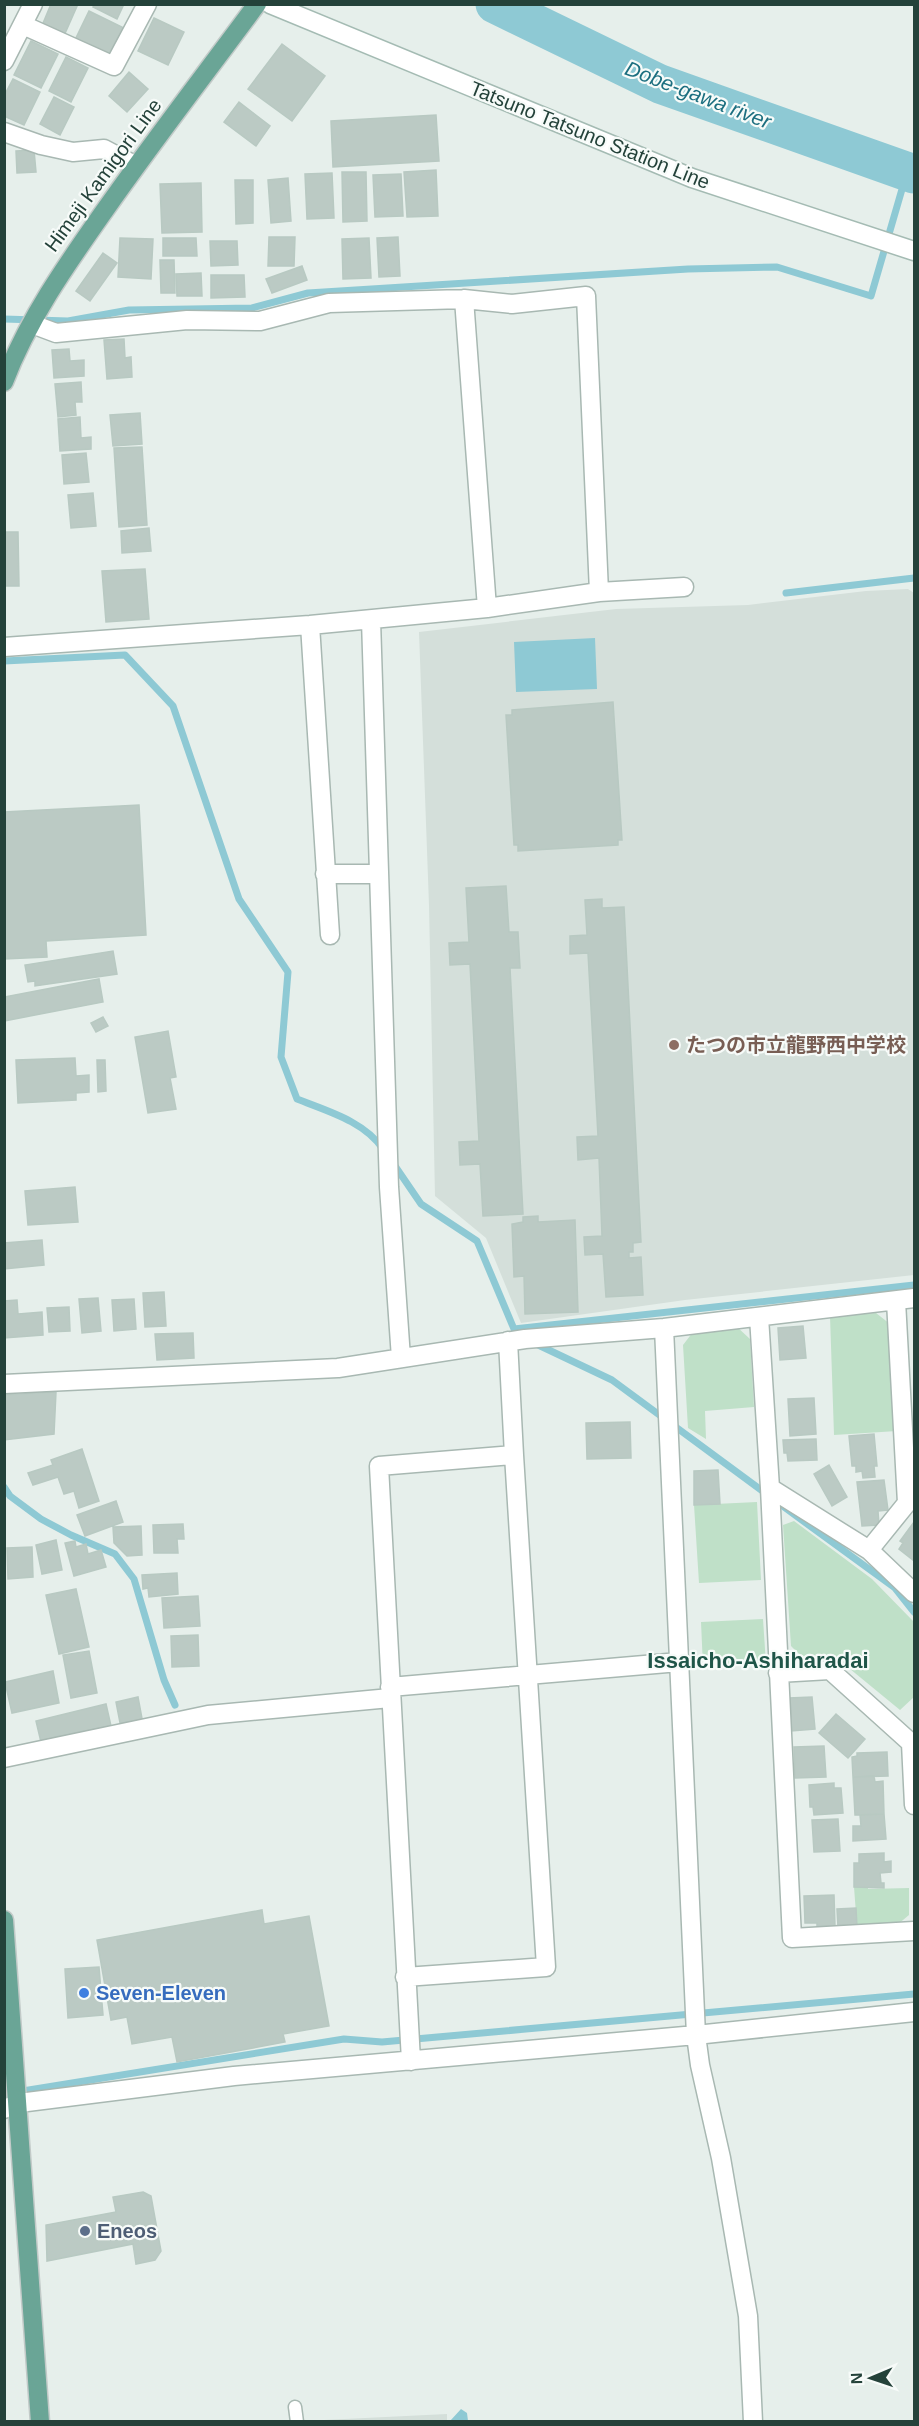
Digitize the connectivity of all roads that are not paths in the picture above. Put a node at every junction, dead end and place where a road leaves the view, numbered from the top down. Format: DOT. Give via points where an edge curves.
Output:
graph roads {
  1 [pos="33,4"];
  2 [pos="147,4"];
  3 [pos="257,4"];
  4 [pos="270,4"];
  5 [pos="23,25"];
  6 [pos="4,61"];
  7 [pos="4,132"];
  8 [pos="136,166"];
  9 [pos="915,251"];
  10 [pos="464,299"];
  11 [pos="32,324"];
  12 [pos="4,382"];
  13 [pos="684,586"];
  14 [pos="599,592"];
  15 [pos="487,608"];
  16 [pos="371,620"];
  17 [pos="310,625"];
  18 [pos="4,647"];
  19 [pos="325,874"];
  20 [pos="378,874"];
  21 [pos="330,935"];
  22 [pos="915,1298"];
  23 [pos="896,1301"];
  24 [pos="759,1317"];
  25 [pos="664,1328"];
  26 [pos="508,1341"];
  27 [pos="401,1358"];
  28 [pos="4,1384"];
  29 [pos="514,1455"];
  30 [pos="771,1488"];
  31 [pos="869,1550"];
  32 [pos="915,1593"];
  33 [pos="679,1662"];
  34 [pos="778,1673"];
  35 [pos="527,1674"];
  36 [pos="390,1692"];
  37 [pos="4,1758"];
  38 [pos="915,1806"];
  39 [pos="4,1920"];
  40 [pos="915,1931"];
  41 [pos="405,1977"];
  42 [pos="915,2012"];
  43 [pos="696,2035"];
  44 [pos="411,2061"];
  45 [pos="12,2106"];
  46 [pos="295,2407"];
  47 [pos="40,2421"];
  48 [pos="297,2421"];
  49 [pos="753,2421"];
  1 -- 5 [label="street"];
  2 -- 5 [label="street" via="114,66"];
  3 -- 8 [label="main road, Himeji Kamigori Line"];
  4 -- 9 [label="street, Tatsuno Tatsuno Station Line" via="692,178"];
  5 -- 6 [label="street"];
  7 -- 8 [label="street" via="73,152 104,149"];
  8 -- 11 [label="main road, Himeji Kamigori Line" via="59,275"];
  10 -- 11 [label="street" via="329,303 260,321 187,320 56,333"];
  10 -- 14 [label="street" via="512,304 586,296"];
  10 -- 15 [label="street"];
  11 -- 12 [label="main road, Himeji Kamigori Line"];
  13 -- 14 [label="street"];
  14 -- 15 [label="street"];
  15 -- 16 [label="street"];
  16 -- 17 [label="street"];
  16 -- 20 [label="street"];
  17 -- 18 [label="street"];
  17 -- 19 [label="street"];
  19 -- 20 [label="street"];
  19 -- 21 [label="street"];
  20 -- 27 [label="street" via="389,1187"];
  22 -- 23 [label="street"];
  23 -- 24 [label="street"];
  23 -- 31 [label="street" via="907,1503"];
  24 -- 25 [label="street"];
  24 -- 30 [label="street"];
  25 -- 26 [label="street"];
  25 -- 33 [label="street"];
  26 -- 27 [label="street"];
  26 -- 29 [label="street"];
  27 -- 28 [label="street" via="338,1368"];
  29 -- 35 [label="street"];
  29 -- 36 [label="street" via="379,1466"];
  30 -- 31 [label="street"];
  30 -- 34 [label="street"];
  31 -- 32 [label="street"];
  33 -- 35 [label="street"];
  33 -- 43 [label="street"];
  34 -- 38 [label="street" via="830,1670 911,1743"];
  34 -- 40 [label="street" via="792,1938"];
  35 -- 36 [label="street"];
  35 -- 41 [label="street" via="546,1967"];
  36 -- 37 [label="street" via="208,1715"];
  36 -- 41 [label="street"];
  39 -- 45 [label="main road"];
  41 -- 44 [label="street"];
  42 -- 43 [label="street"];
  43 -- 44 [label="street"];
  43 -- 49 [label="street" via="748,2316"];
  44 -- 45 [label="street" via="234,2076"];
  45 -- 47 [label="main road"];
  46 -- 48 [label="lane"];
}
